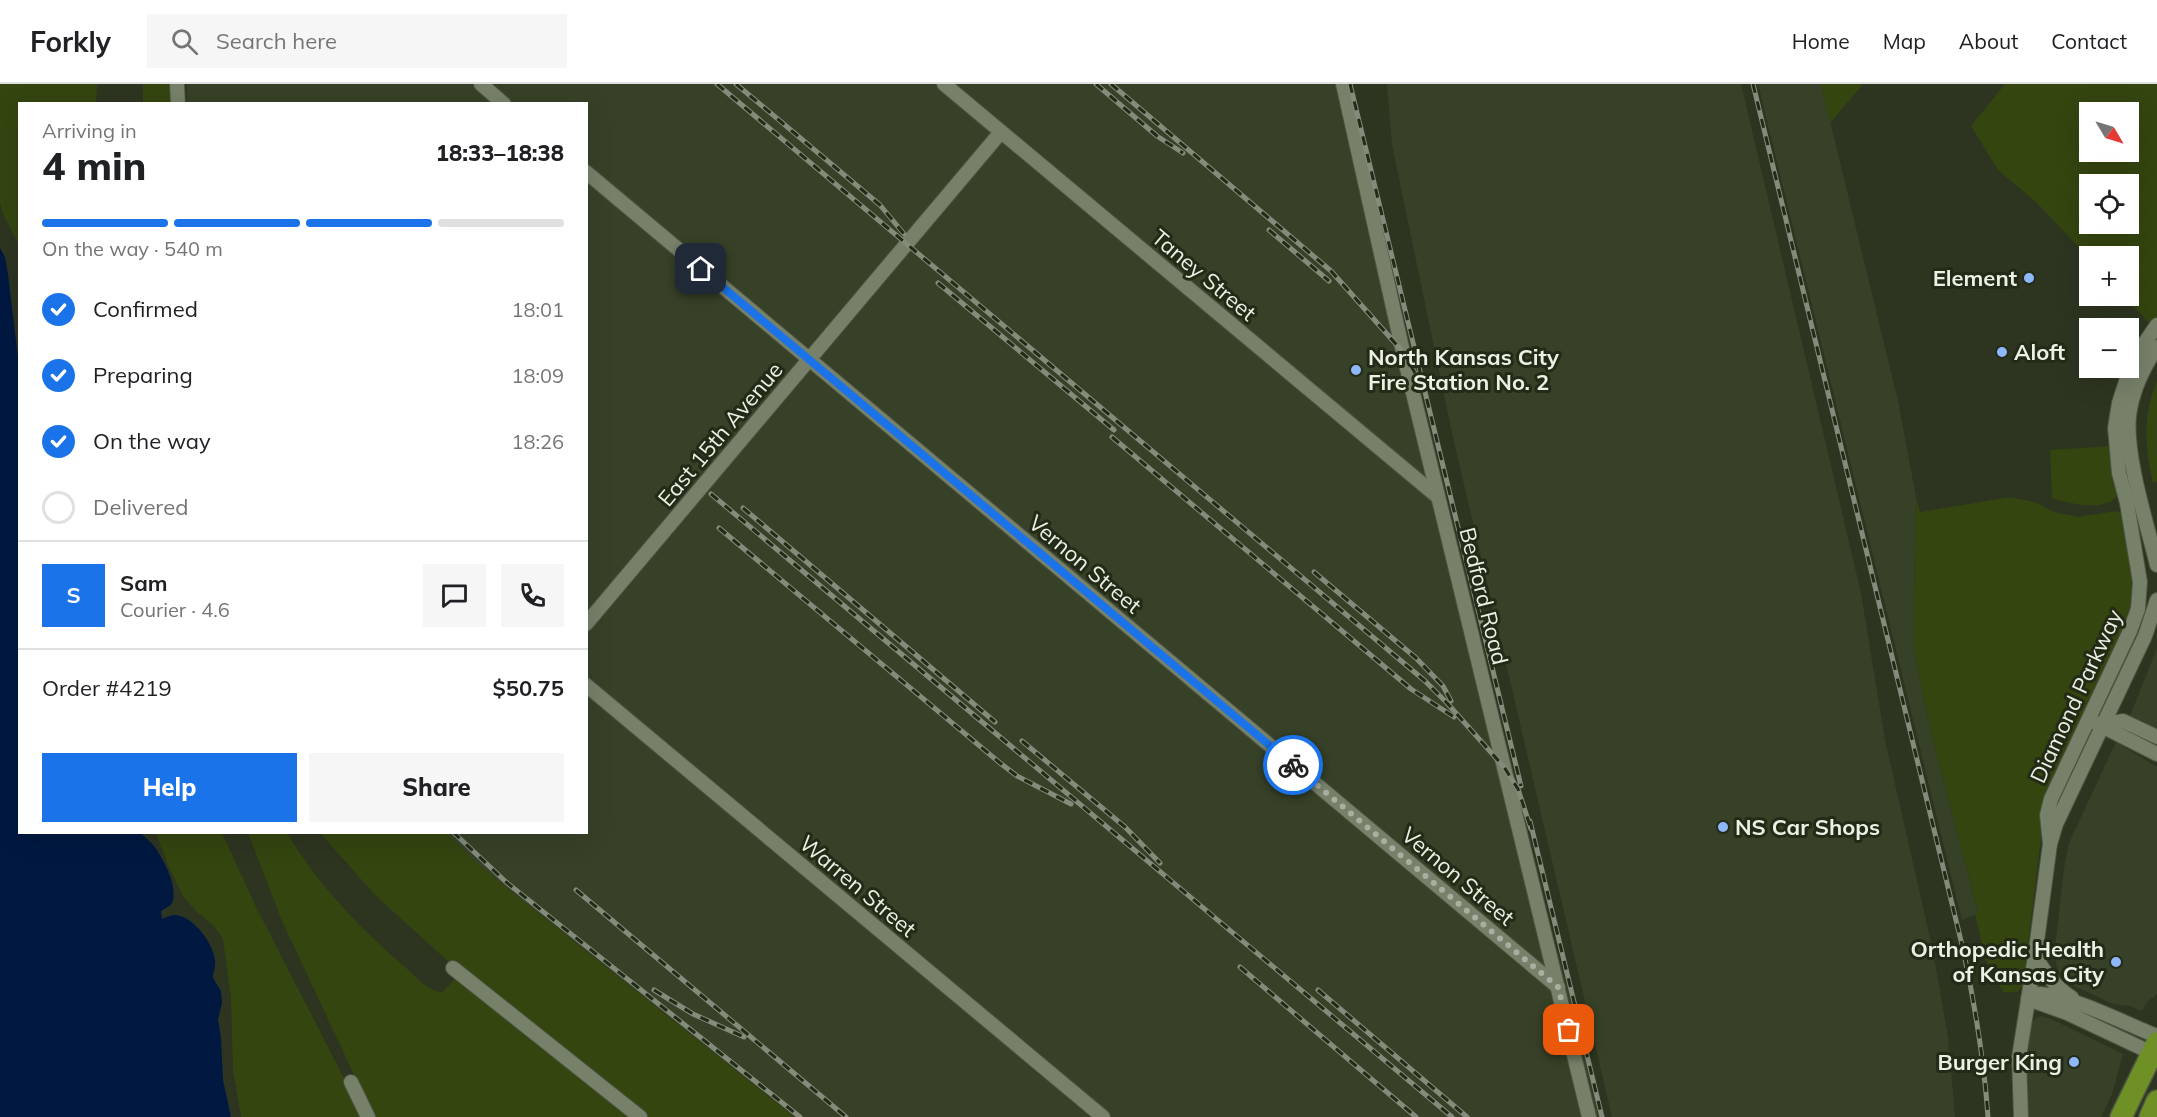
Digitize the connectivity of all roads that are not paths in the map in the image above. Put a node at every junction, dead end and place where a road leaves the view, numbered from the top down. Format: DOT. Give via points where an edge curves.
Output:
graph roads {
  1 [pos="177,84"];
  2 [pos="481,84"];
  3 [pos="944,84"];
  4 [pos="1343,84"];
  5 [pos="178,102"];
  6 [pos="502,102"];
  7 [pos="1001,132"];
  8 [pos="588,174"];
  9 [pos="2157,325"];
  10 [pos="2157,348"];
  11 [pos="809,360"];
  12 [pos="1438,496"];
  13 [pos="2157,565"];
  14 [pos="2157,600"];
  15 [pos="588,622"];
  16 [pos="588,687"];
  17 [pos="2088,720"];
  18 [pos="2102,725"];
  19 [pos="2157,737"];
  20 [pos="2157,754"];
  21 [pos="2050,844"];
  22 [pos="2035,956"];
  23 [pos="453,968"];
  24 [pos="1558,987"];
  25 [pos="2028,999"];
  26 [pos="2083,1006"];
  27 [pos="2155,1044"];
  28 [pos="351,1082"];
  29 [pos="2157,1101"];
  30 [pos="2157,1111"];
  31 [pos="368,1117"];
  32 [pos="640,1117"];
  33 [pos="1103,1117"];
  34 [pos="1589,1117"];
  35 [pos="2021,1117"];
  36 [pos="2121,1117"];
  37 [pos="2151,1117"];
  1 -- 5 [label="street"];
  2 -- 6 [label="street"];
  3 -- 7 [label="street, Taney Street"];
  4 -- 12 [label="street, Bedford Road"];
  7 -- 11 [label="street, East 15th Avenue"];
  7 -- 12 [label="street, Taney Street"];
  8 -- 11 [label="street, Vernon Street"];
  9 -- 17 [label="street, Diamond Parkway" via="2133,360 2121,393 2115,428 2119,473 2140,582 2138,609"];
  10 -- 13 [label="street" via="2135,392 2129,432"];
  11 -- 15 [label="street, East 15th Avenue"];
  11 -- 24 [label="street, Vernon Street"];
  12 -- 24 [label="street, Bedford Road"];
  14 -- 18 [label="street, Diamond Parkway" via="2145,636"];
  16 -- 33 [label="street, Warren Street"];
  17 -- 18 [label="street"];
  17 -- 21 [label="street, Diamond Parkway" via="2051,799 2047,815"];
  18 -- 19 [label="street" via="2123,721"];
  18 -- 20 [label="street"];
  18 -- 21 [label="street, Diamond Parkway"];
  21 -- 22 [label="street, Diamond Parkway"];
  22 -- 25 [label="street, Diamond Parkway"];
  22 -- 26 [label="street" via="2060,990"];
  23 -- 32 [label="street"];
  24 -- 34 [label="street, Bedford Road"];
  25 -- 26 [label="street" via="2038,994"];
  25 -- 27 [label="street"];
  25 -- 35 [label="street, Diamond Parkway" via="2019,1057"];
  26 -- 27 [label="street"];
  27 -- 36 [label="highway"];
  28 -- 31 [label="street"];
  29 -- 37 [label="highway"];
  30 -- 37 [label="highway"];
}
